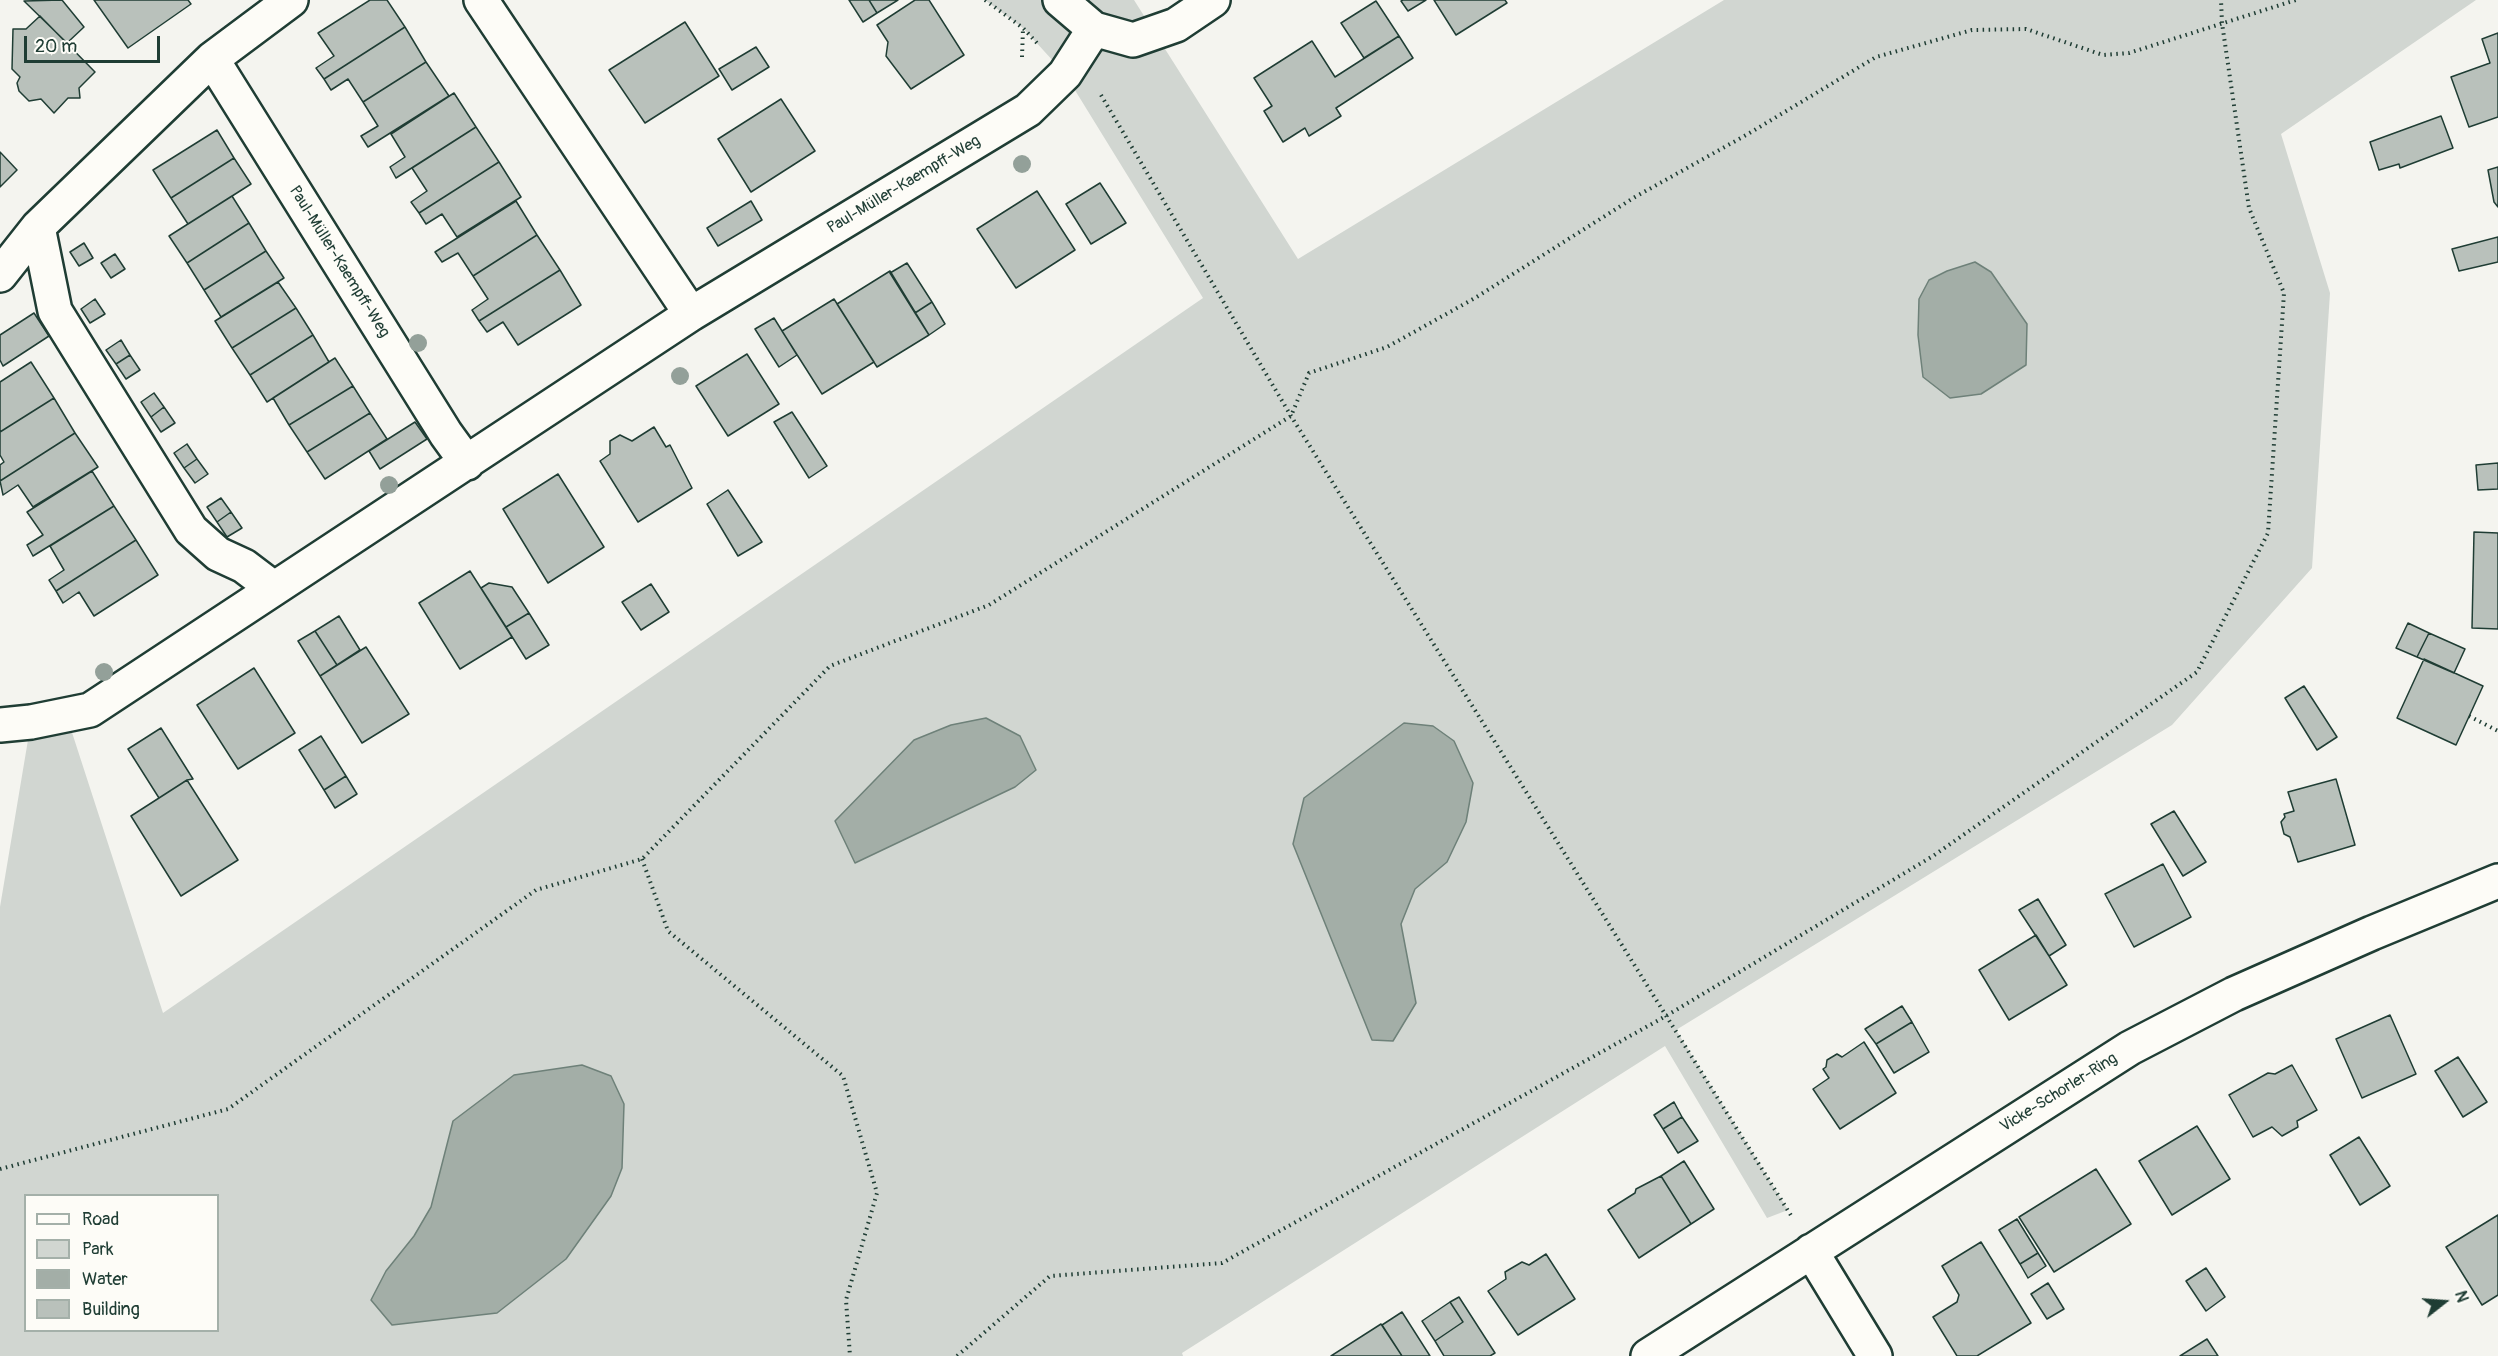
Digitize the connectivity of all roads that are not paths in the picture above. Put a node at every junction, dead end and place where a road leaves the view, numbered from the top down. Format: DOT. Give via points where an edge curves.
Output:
graph roads {
  1 [pos="291,0"];
  2 [pos="481,0"];
  3 [pos="1060,0"];
  4 [pos="1213,0"];
  5 [pos="1094,29"];
  6 [pos="212,59"];
  7 [pos="38,226"];
  8 [pos="0,275"];
  9 [pos="691,314"];
  10 [pos="467,463"];
  11 [pos="273,588"];
  12 [pos="0,725"];
  13 [pos="2498,881"];
  14 [pos="1811,1251"];
  15 [pos="1648,1356"];
  16 [pos="1875,1356"];
  1 -- 6 [label="street"];
  2 -- 9 [label="street"];
  3 -- 5 [label="street"];
  4 -- 5 [label="street" via="1176,25 1132,40"];
  5 -- 9 [label="street, Paul-Müller-Kaempff-Weg" via="1065,74 1028,110"];
  6 -- 7 [label="street"];
  6 -- 10 [label="street, Paul-Müller-Kaempff-Weg"];
  7 -- 8 [label="street"];
  7 -- 11 [label="street" via="55,311 191,530 218,554 244,566"];
  9 -- 10 [label="street, Paul-Müller-Kaempff-Weg"];
  10 -- 11 [label="street, Paul-Müller-Kaempff-Weg"];
  11 -- 12 [label="street, Paul-Müller-Kaempff-Weg" via="90,710"];
  13 -- 14 [label="street, Vicke-Schorler-Ring" via="2234,994 2130,1048"];
  14 -- 15 [label="street, Vicke-Schorler-Ring"];
  14 -- 16 [label="street"];
}
